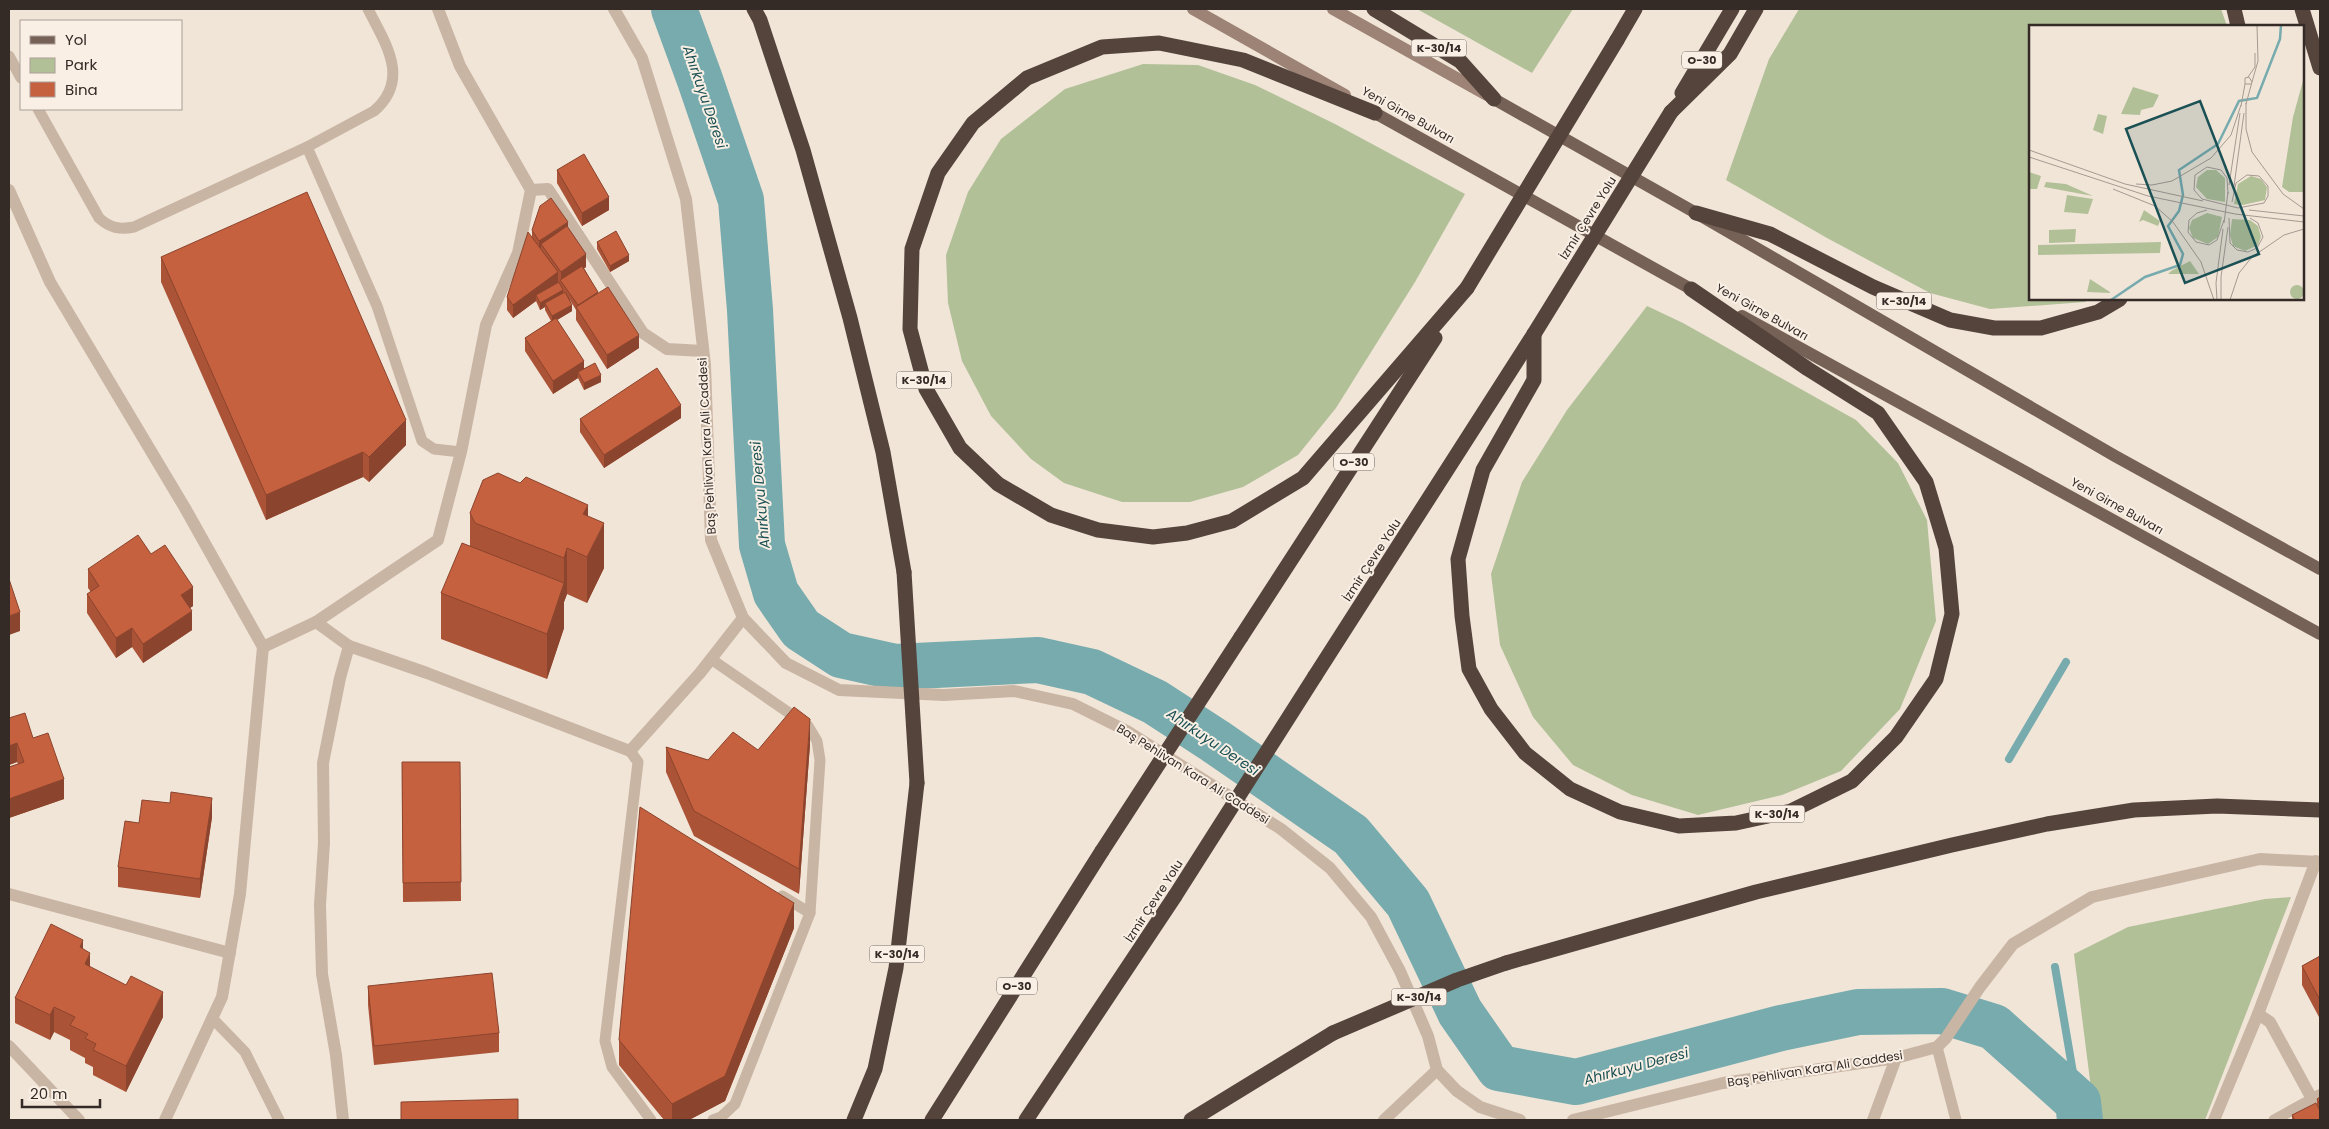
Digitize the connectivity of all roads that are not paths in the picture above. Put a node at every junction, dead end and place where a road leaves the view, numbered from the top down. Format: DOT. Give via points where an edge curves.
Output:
graph roads {
  1 [pos="368,9"];
  2 [pos="438,9"];
  3 [pos="614,9"];
  4 [pos="754,9"];
  5 [pos="1193,9"];
  6 [pos="1333,9"];
  7 [pos="1374,9"];
  8 [pos="1627,9"];
  9 [pos="1636,9"];
  10 [pos="1732,9"];
  11 [pos="1756,9"];
  12 [pos="2234,9"];
  13 [pos="2302,9"];
  14 [pos="2238,25"];
  15 [pos="1616,40"];
  16 [pos="9,56"];
  17 [pos="2320,68"];
  18 [pos="20,76"];
  19 [pos="1494,99"];
  20 [pos="39,110"];
  21 [pos="1375,112"];
  22 [pos="1671,112"];
  23 [pos="307,147"];
  24 [pos="9,190"];
  25 [pos="531,190"];
  26 [pos="1696,213"];
  27 [pos="1467,288"];
  28 [pos="1691,289"];
  29 [pos="2118,300"];
  30 [pos="1534,334"];
  31 [pos="703,351"];
  32 [pos="461,452"];
  33 [pos="2320,568"];
  34 [pos="744,618"];
  35 [pos="316,622"];
  36 [pos="2320,634"];
  37 [pos="349,646"];
  38 [pos="263,647"];
  39 [pos="711,659"];
  40 [pos="630,751"];
  41 [pos="2320,810"];
  42 [pos="2318,861"];
  43 [pos="776,892"];
  44 [pos="9,894"];
  45 [pos="810,912"];
  46 [pos="230,954"];
  47 [pos="2258,1014"];
  48 [pos="212,1018"];
  49 [pos="1941,1042"];
  50 [pos="9,1046"];
  51 [pos="1896,1058"];
  52 [pos="1436,1070"];
  53 [pos="2316,1097"];
  54 [pos="80,1120"];
  55 [pos="165,1120"];
  56 [pos="278,1120"];
  57 [pos="343,1120"];
  58 [pos="650,1120"];
  59 [pos="713,1120"];
  60 [pos="854,1120"];
  61 [pos="932,1120"];
  62 [pos="1026,1120"];
  63 [pos="1191,1120"];
  64 [pos="1384,1120"];
  65 [pos="1520,1120"];
  66 [pos="1574,1120"];
  67 [pos="1873,1120"];
  68 [pos="1956,1120"];
  69 [pos="2214,1120"];
  70 [pos="2274,1120"];
  1 -- 23 [label="lane" via="392,59 394,78 388,96 374,111"];
  2 -- 25 [label="street" via="460,66"];
  3 -- 31 [label="street, Baş Pehlivan Kara Ali Caddesi" via="642,58 686,199"];
  4 -- 60 [label="highway, K-30/14, bridge" via="803,150 850,318 883,452 904,572 916,783 896,968 875,1069"];
  5 -- 21 [label="main road, Yeni Girne Bulvarı"];
  6 -- 19 [label="main road"];
  7 -- 19 [label="highway, K-30/14" via="1460,61"];
  8 -- 15 [label="highway"];
  9 -- 15 [label="highway"];
  10 -- 22 [label="highway, İzmir Çevre Yolu / O-30"];
  11 -- 22 [label="highway" via="1730,54"];
  12 -- 14 [label="highway"];
  13 -- 17 [label="highway"];
  15 -- 27 [label="highway, bridge"];
  16 -- 18 [label="lane"];
  19 -- 26 [label="main road"];
  20 -- 23 [label="lane" via="100,218 117,229 134,227"];
  21 -- 27 [label="highway, K-30/14" via="1243,60 1159,43 1102,47 1027,78 973,123 938,173 912,249 910,329 926,389 960,448 998,484 1050,515 1098,530 1154,537 1187,533 1232,521 1303,478"];
  21 -- 28 [label="main road, Yeni Girne Bulvarı"];
  22 -- 30 [label="highway, İzmir Çevre Yolu / O-30, bridge"];
  23 -- 32 [label="lane" via="377,306 422,441 434,449"];
  24 -- 38 [label="street" via="50,282 185,508"];
  25 -- 31 [label="street" via="548,189 643,333 668,349"];
  25 -- 32 [label="street" via="518,253 486,325"];
  26 -- 29 [label="highway, K-30/14" via="1770,234 1872,287 1950,320 1994,328 2041,328 2098,312"];
  26 -- 33 [label="main road" via="2106,451"];
  27 -- 61 [label="highway, O-30, bridge" via="1102,851"];
  28 -- 30 [label="highway, K-30/14" via="1878,414 1926,482 1946,548 1952,614 1936,679 1896,737 1852,781 1791,811 1736,823 1679,826 1620,812 1570,789 1525,754 1491,709 1470,669 1458,559 1482,470 1534,380"];
  28 -- 36 [label="main road, Yeni Girne Bulvarı"];
  30 -- 62 [label="highway, İzmir Çevre Yolu / O-30, bridge" via="1176,896"];
  31 -- 34 [label="street, Baş Pehlivan Kara Ali Caddesi" via="711,540"];
  32 -- 35 [label="street" via="438,540"];
  34 -- 39 [label="street"];
  34 -- 52 [label="street, Baş Pehlivan Kara Ali Caddesi" via="786,664 839,690 944,695 1014,691 1073,704 1127,731 1273,824 1330,868 1371,916 1400,971 1428,1036"];
  35 -- 37 [label="street"];
  35 -- 38 [label="street"];
  37 -- 40 [label="street"];
  37 -- 57 [label="street" via="323,763 324,843 320,904 322,974"];
  38 -- 46 [label="street" via="240,894"];
  39 -- 40 [label="street"];
  39 -- 45 [label="lane" via="808,726 818,741 820,760"];
  40 -- 58 [label="lane" via="638,762 635,819 605,1041 612,1067"];
  41 -- 63 [label="highway, K-30/14, bridge" via="2217,806 2134,810 1952,844 1756,892 1457,980 1333,1033"];
  42 -- 47 [label="street"];
  42 -- 49 [label="street" via="2260,859 2092,897 2013,944"];
  43 -- 45 [label="lane"];
  44 -- 46 [label="street"];
  45 -- 59 [label="lane" via="735,1104"];
  46 -- 48 [label="street" via="222,997"];
  47 -- 53 [label="street" via="2270,1022"];
  47 -- 69 [label="street"];
  48 -- 55 [label="street"];
  48 -- 56 [label="lane" via="245,1052"];
  49 -- 51 [label="street, Baş Pehlivan Kara Ali Caddesi"];
  49 -- 68 [label="lane"];
  50 -- 54 [label="street"];
  51 -- 66 [label="street, Baş Pehlivan Kara Ali Caddesi" via="1723,1083"];
  51 -- 67 [label="street"];
  52 -- 64 [label="street"];
  52 -- 65 [label="street" via="1480,1107"];
  53 -- 70 [label="lane"];
}
